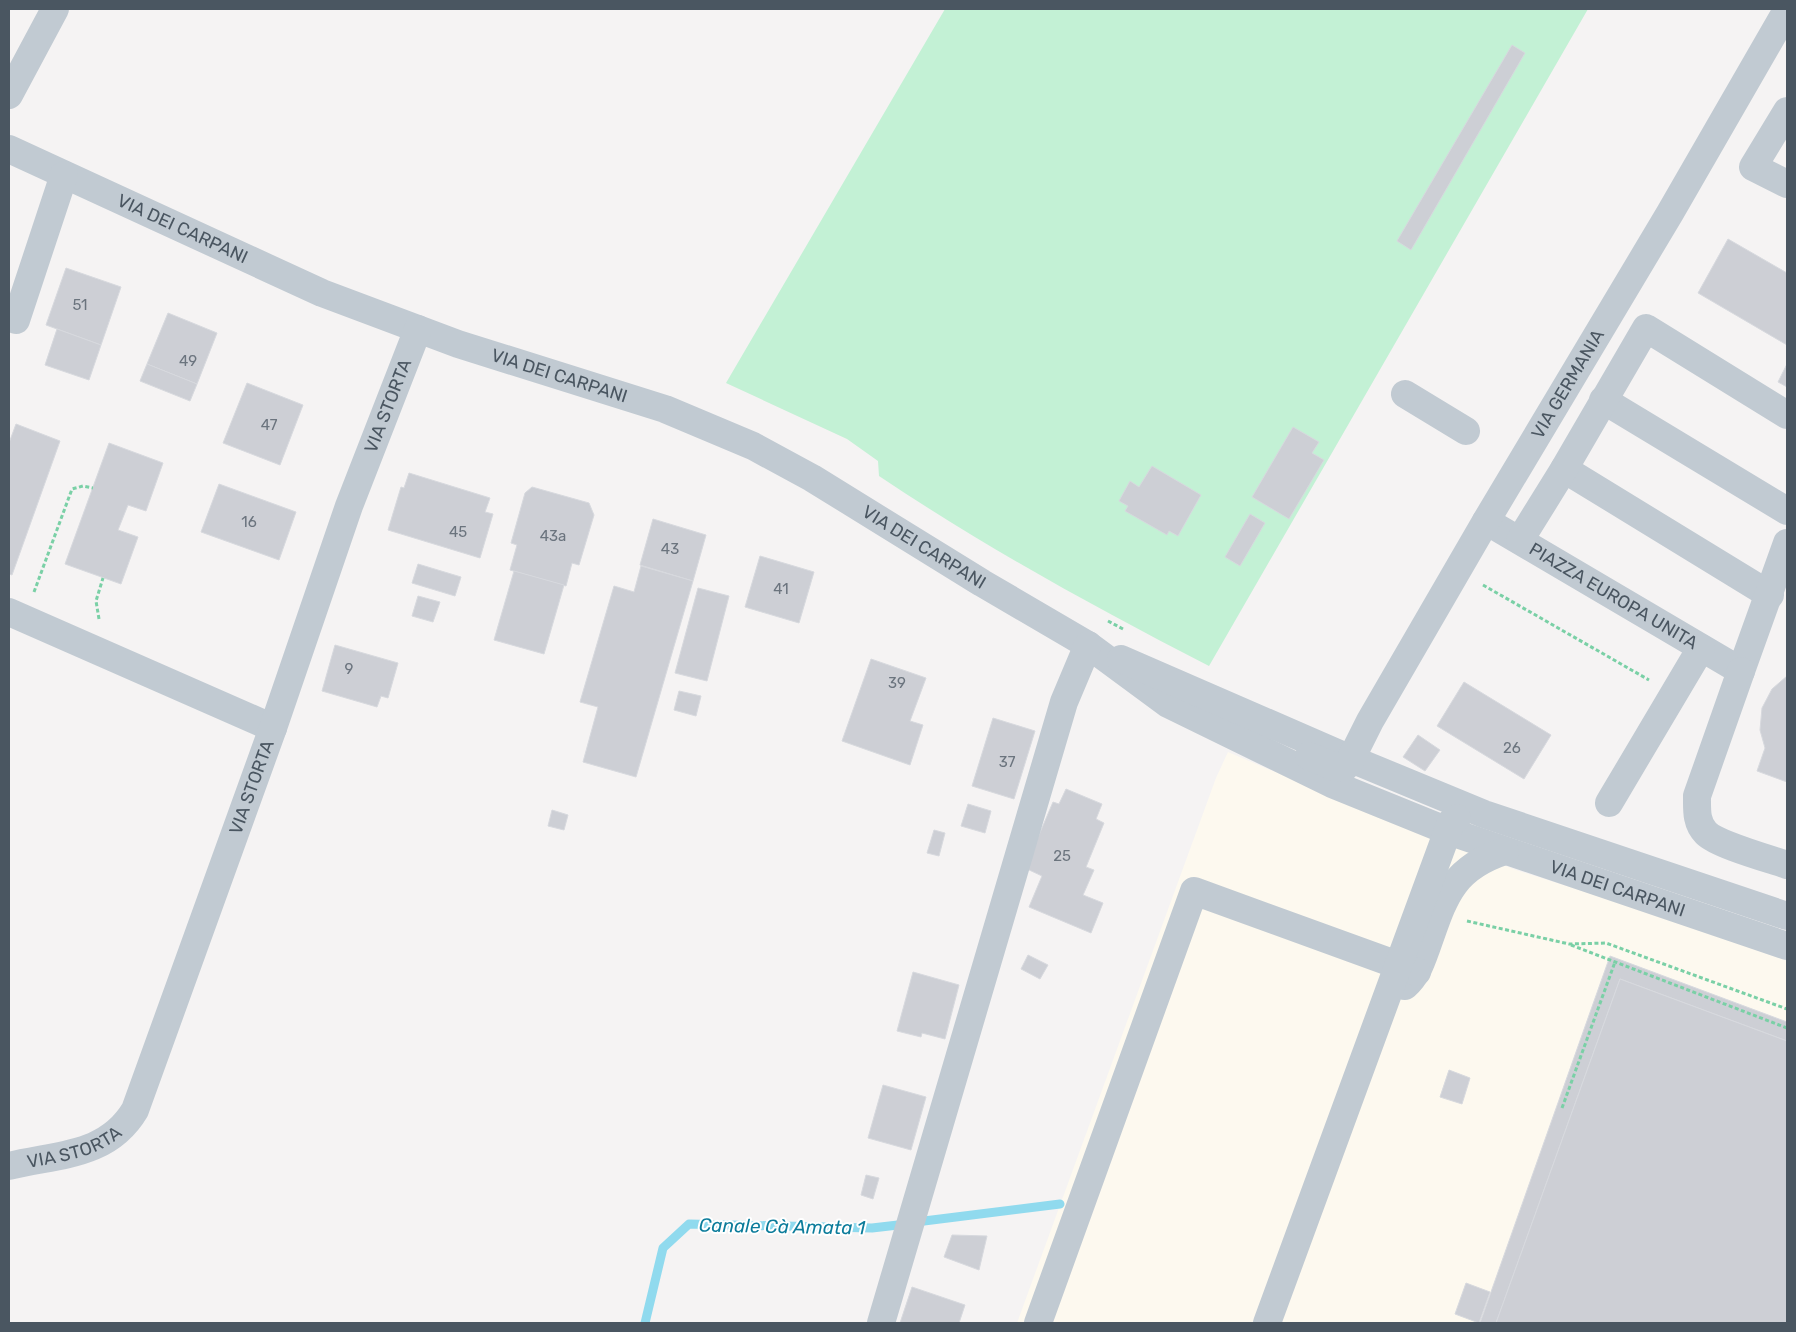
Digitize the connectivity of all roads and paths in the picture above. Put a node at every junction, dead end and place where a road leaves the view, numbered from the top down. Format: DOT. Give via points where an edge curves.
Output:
graph roads {
  1 [pos="55,9"];
  2 [pos="1787,10"];
  3 [pos="9,95"];
  4 [pos="1787,111"];
  5 [pos="9,149"];
  6 [pos="64,175"];
  7 [pos="1787,184"];
  8 [pos="16,320"];
  9 [pos="418,329"];
  10 [pos="1405,394"];
  11 [pos="1603,400"];
  12 [pos="1787,415"];
  13 [pos="1466,431"];
  14 [pos="1564,469"];
  15 [pos="93,488"];
  16 [pos="1787,511"];
  17 [pos="1486,521"];
  18 [pos="1520,540"];
  19 [pos="1787,543"];
  20 [pos="103,578"];
  21 [pos="1478,582"];
  22 [pos="1770,595"];
  23 [pos="16,616"];
  24 [pos="1100,616"];
  25 [pos="1126,630"];
  26 [pos="1088,645"];
  27 [pos="91,648"];
  28 [pos="1701,648"];
  29 [pos="1741,670"];
  30 [pos="1654,682"];
  31 [pos="1207,724"];
  32 [pos="273,728"];
  33 [pos="1360,763"];
  34 [pos="1355,793"];
  35 [pos="1609,803"];
  36 [pos="1448,831"];
  37 [pos="1505,851"];
  38 [pos="1787,865"];
  39 [pos="1641,866"];
  40 [pos="1787,916"];
  41 [pos="1458,919"];
  42 [pos="1568,944"];
  43 [pos="1787,946"];
  44 [pos="1615,962"];
  45 [pos="1408,968"];
  46 [pos="1787,1009"];
  47 [pos="1787,1028"];
  48 [pos="1562,1108"];
  49 [pos="9,1166"];
  50 [pos="881,1323"];
  51 [pos="1038,1323"];
  52 [pos="1267,1323"];
  1 -- 3 [label="street"];
  2 -- 17 [label="street, VIA GERMANIA"];
  4 -- 7 [label="street" via="1753,167"];
  5 -- 6 [label="street, VIA DEI CARPANI"];
  6 -- 8 [label="street"];
  6 -- 9 [label="street, VIA DEI CARPANI" via="307,286"];
  9 -- 26 [label="street, VIA DEI CARPANI" via="665,409 753,446"];
  9 -- 32 [label="street, VIA STORTA" via="349,506"];
  10 -- 13 [label="street"];
  11 -- 12 [label="street" via="1646,328"];
  11 -- 14 [label="street"];
  11 -- 16 [label="street"];
  14 -- 18 [label="street"];
  14 -- 22 [label="street"];
  15 -- 23 [label="path" via="83,486 72,490"];
  17 -- 18 [label="street, PIAZZA EUROPA UNITA"];
  17 -- 33 [label="street, VIA GERMANIA"];
  18 -- 28 [label="street, PIAZZA EUROPA UNITA"];
  19 -- 22 [label="street"];
  20 -- 27 [label="path" via="96,601 100,621"];
  21 -- 30 [label="path"];
  22 -- 29 [label="street"];
  23 -- 27 [label="street"];
  24 -- 25 [label="path"];
  26 -- 31 [label="street, VIA DEI CARPANI" via="1155,696"];
  26 -- 33 [label="street, VIA DEI CARPANI"];
  26 -- 50 [label="street" via="1064,702"];
  27 -- 32 [label="street"];
  28 -- 29 [label="street, PIAZZA EUROPA UNITA"];
  28 -- 35 [label="street"];
  29 -- 38 [label="street" via="1697,796 1697,817 1707,834"];
  31 -- 33 [label="street, VIA DEI CARPANI" via="1240,726 1338,768"];
  31 -- 34 [label="street, VIA DEI CARPANI"];
  32 -- 49 [label="street, VIA STORTA" via="159,1049 130,1118 112,1137 92,1147"];
  33 -- 34 [label="street" via="1345,784"];
  33 -- 36 [label="street" via="1380,786 1443,813 1448,820"];
  33 -- 39 [label="street, VIA DEI CARPANI" via="1484,814"];
  34 -- 36 [label="street, VIA DEI CARPANI"];
  36 -- 37 [label="street, VIA DEI CARPANI"];
  36 -- 39 [label="street, VIA DEI CARPANI" via="1452,820 1458,818 1602,870"];
  36 -- 45 [label="street"];
  37 -- 43 [label="street, VIA DEI CARPANI"];
  37 -- 45 [label="street" via="1477,864 1454,882"];
  39 -- 40 [label="street, VIA DEI CARPANI"];
  41 -- 42 [label="path"];
  42 -- 44 [label="path"];
  42 -- 46 [label="path" via="1606,943"];
  44 -- 47 [label="path"];
  44 -- 48 [label="path"];
  45 -- 51 [label="street" via="1194,891"];
  45 -- 52 [label="street" via="1381,1011"];
}
